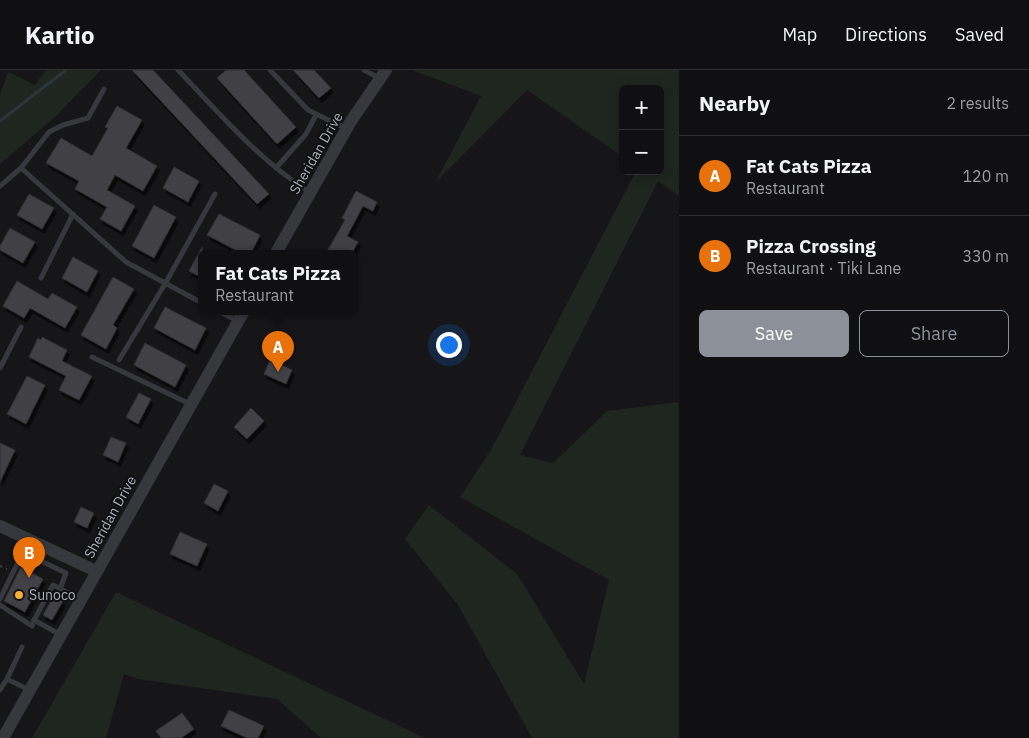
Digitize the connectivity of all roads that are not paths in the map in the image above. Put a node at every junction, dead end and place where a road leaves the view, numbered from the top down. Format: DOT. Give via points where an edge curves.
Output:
graph roads {
  1 [pos="178,70"];
  2 [pos="270,70"];
  3 [pos="364,70"];
  4 [pos="383,74"];
  5 [pos="104,89"];
  6 [pos="316,115"];
  7 [pos="347,129"];
  8 [pos="21,168"];
  9 [pos="276,168"];
  10 [pos="0,186"];
  11 [pos="310,193"];
  12 [pos="215,194"];
  13 [pos="74,214"];
  14 [pos="278,250"];
  15 [pos="41,278"];
  16 [pos="165,284"];
  17 [pos="198,300"];
  18 [pos="241,316"];
  19 [pos="21,327"];
  20 [pos="92,357"];
  21 [pos="119,360"];
  22 [pos="0,368"];
  23 [pos="191,404"];
  24 [pos="0,526"];
  25 [pos="29,539"];
  26 [pos="46,547"];
  27 [pos="96,571"];
  28 [pos="60,589"];
  29 [pos="0,599"];
  30 [pos="81,600"];
  31 [pos="0,605"];
  32 [pos="34,620"];
  33 [pos="61,635"];
  34 [pos="22,647"];
  35 [pos="7,679"];
  36 [pos="0,690"];
  37 [pos="29,690"];
  38 [pos="3,738"];
  1 -- 9 [label="lane"];
  2 -- 6 [label="lane" via="298,101"];
  3 -- 4 [label="lane"];
  4 -- 7 [label="street, Sheridan Drive"];
  5 -- 8 [label="lane" via="88,118 49,132"];
  6 -- 7 [label="lane"];
  6 -- 9 [label="lane" via="306,134"];
  7 -- 11 [label="street, Sheridan Drive"];
  8 -- 10 [label="lane"];
  8 -- 13 [label="lane"];
  9 -- 11 [label="lane"];
  11 -- 14 [label="street, Sheridan Drive"];
  12 -- 16 [label="lane"];
  13 -- 15 [label="lane"];
  13 -- 16 [label="lane" via="126,262"];
  16 -- 17 [label="lane"];
  16 -- 21 [label="lane"];
  18 -- 23 [label="street, Sheridan Drive"];
  19 -- 22 [label="lane"];
  20 -- 23 [label="lane"];
  23 -- 27 [label="street, Sheridan Drive"];
  24 -- 25 [label="street"];
  25 -- 26 [label="street"];
  25 -- 29 [label="lane"];
  26 -- 27 [label="street"];
  26 -- 28 [label="lane" via="41,561 66,574"];
  27 -- 30 [label="street, Sheridan Drive"];
  28 -- 30 [label="lane"];
  28 -- 32 [label="lane" via="53,585"];
  30 -- 33 [label="street, Sheridan Drive"];
  31 -- 32 [label="lane" via="32,626"];
  32 -- 33 [label="lane"];
  33 -- 37 [label="street, Sheridan Drive"];
  34 -- 35 [label="lane"];
  35 -- 36 [label="lane"];
  35 -- 37 [label="lane"];
  37 -- 38 [label="street, Sheridan Drive"];
}
